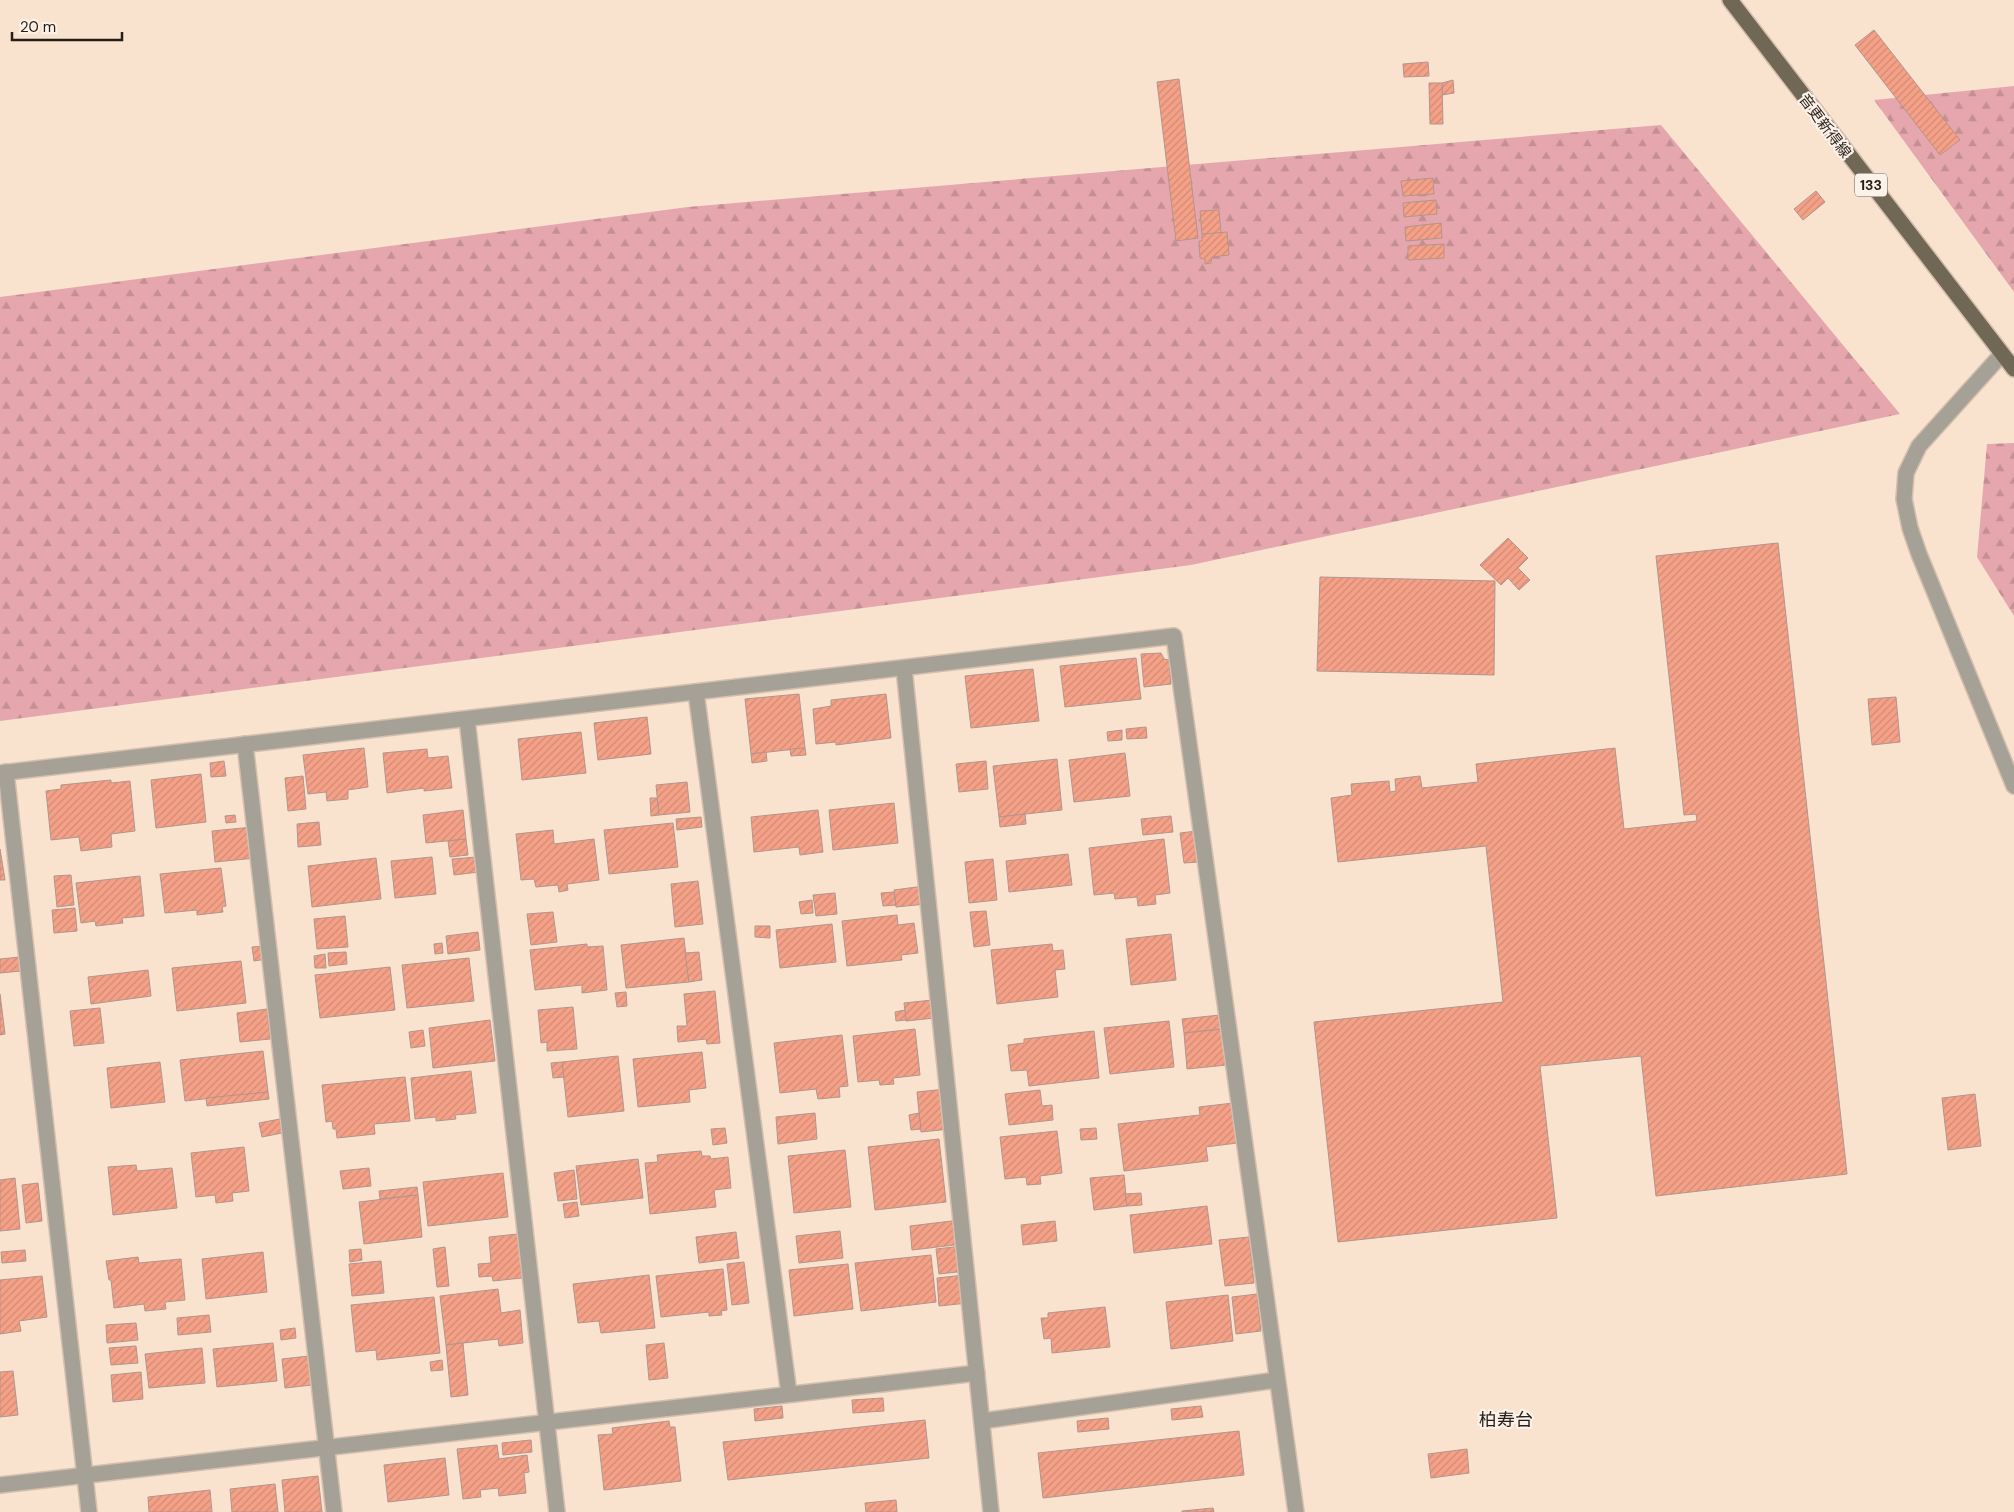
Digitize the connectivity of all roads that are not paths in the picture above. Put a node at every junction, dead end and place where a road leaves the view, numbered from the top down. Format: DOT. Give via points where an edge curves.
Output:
graph roads {
  1 [pos="1730,0"];
  2 [pos="2002,354"];
  3 [pos="2014,369"];
  4 [pos="904,668"];
  5 [pos="696,692"];
  6 [pos="466,719"];
  7 [pos="245,744"];
  8 [pos="3,773"];
  9 [pos="2014,786"];
  10 [pos="977,1373"];
  11 [pos="1277,1380"];
  12 [pos="789,1394"];
  13 [pos="982,1421"];
  14 [pos="547,1422"];
  15 [pos="327,1448"];
  16 [pos="85,1475"];
  17 [pos="0,1485"];
  18 [pos="89,1512"];
  19 [pos="334,1512"];
  20 [pos="557,1512"];
  21 [pos="991,1512"];
  22 [pos="1296,1512"];
  1 -- 2 [label="main road, 音更新得線 / 133"];
  2 -- 3 [label="main road, 音更新得線 / 133"];
  2 -- 9 [label="street" via="1919,446 1906,473 1904,499 1919,554"];
  4 -- 5 [label="street"];
  4 -- 10 [label="street"];
  4 -- 11 [label="street" via="1174,636"];
  5 -- 6 [label="street"];
  5 -- 12 [label="street"];
  6 -- 7 [label="street"];
  6 -- 14 [label="street"];
  7 -- 8 [label="street"];
  7 -- 15 [label="street"];
  8 -- 16 [label="street"];
  10 -- 12 [label="street"];
  10 -- 13 [label="street"];
  11 -- 13 [label="street"];
  11 -- 22 [label="street"];
  12 -- 14 [label="street"];
  13 -- 21 [label="street"];
  14 -- 15 [label="street"];
  14 -- 20 [label="street"];
  15 -- 16 [label="street"];
  15 -- 19 [label="street"];
  16 -- 17 [label="street"];
  16 -- 18 [label="street"];
}
